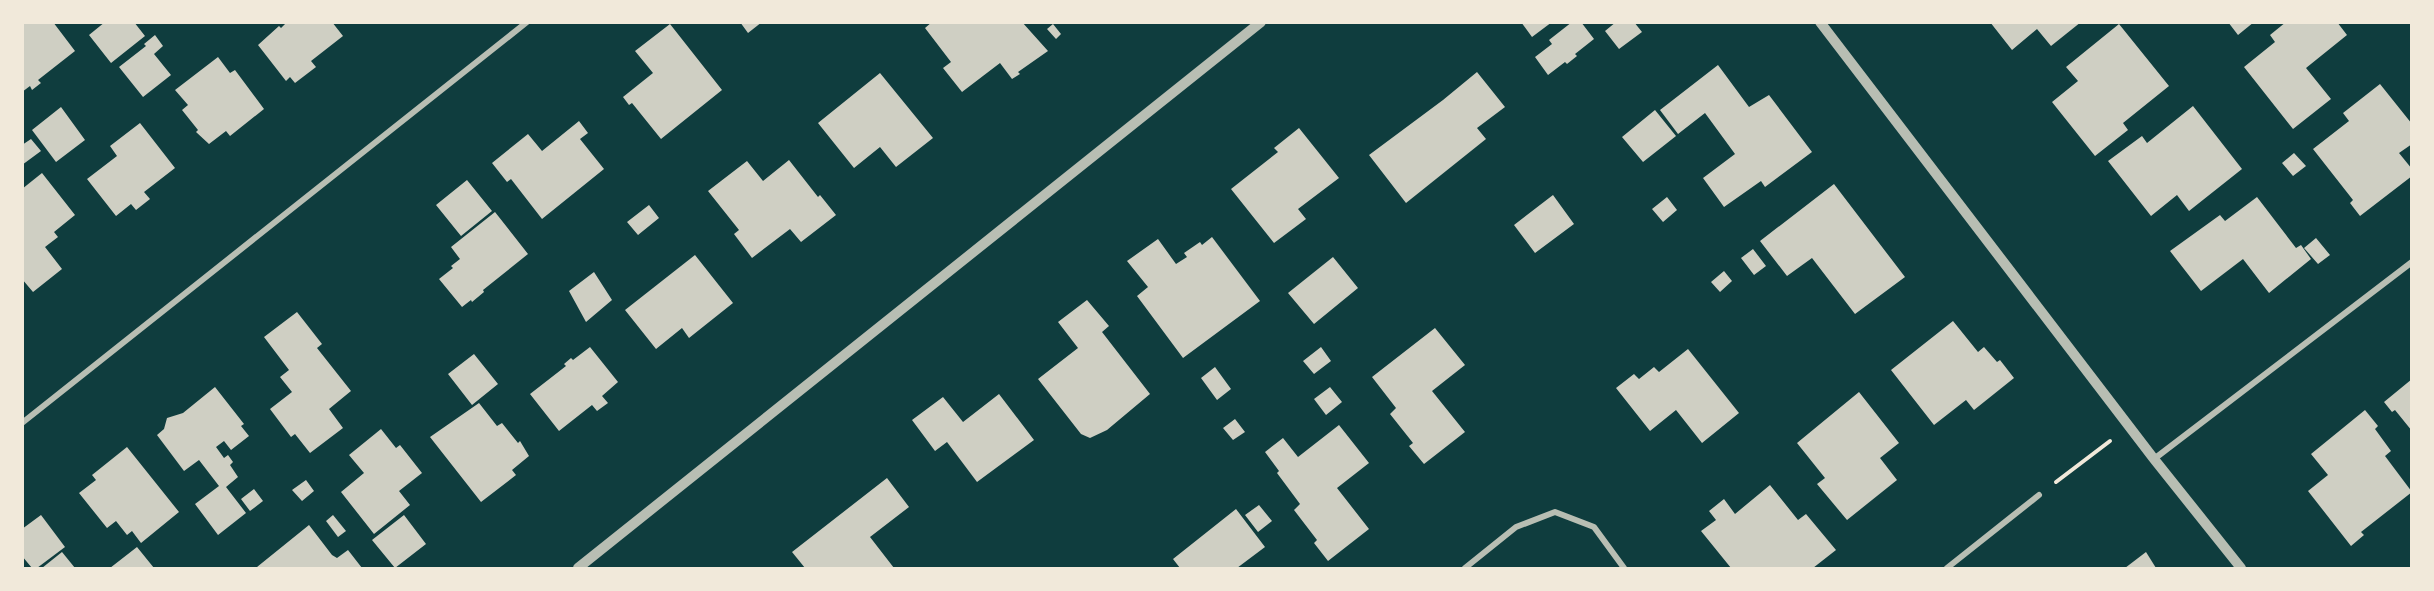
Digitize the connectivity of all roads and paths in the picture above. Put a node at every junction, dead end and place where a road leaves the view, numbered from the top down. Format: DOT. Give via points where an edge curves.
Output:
graph roads {
  1 [pos="527,22"];
  2 [pos="1261,22"];
  3 [pos="1820,22"];
  4 [pos="2412,262"];
  5 [pos="22,423"];
  6 [pos="2130,427"];
  7 [pos="2154,459"];
  8 [pos="2039,495"];
  9 [pos="578,568"];
  10 [pos="1465,568"];
  11 [pos="1624,568"];
  12 [pos="1947,568"];
  13 [pos="2241,568"];
  1 -- 5 [label="street"];
  2 -- 9 [label="street"];
  3 -- 6 [label="street"];
  4 -- 7 [label="street"];
  6 -- 7 [label="street"];
  6 -- 8 [label="path"];
  7 -- 13 [label="street"];
  8 -- 12 [label="street"];
  10 -- 11 [label="street" via="1516,528 1555,512 1594,527"];
}
